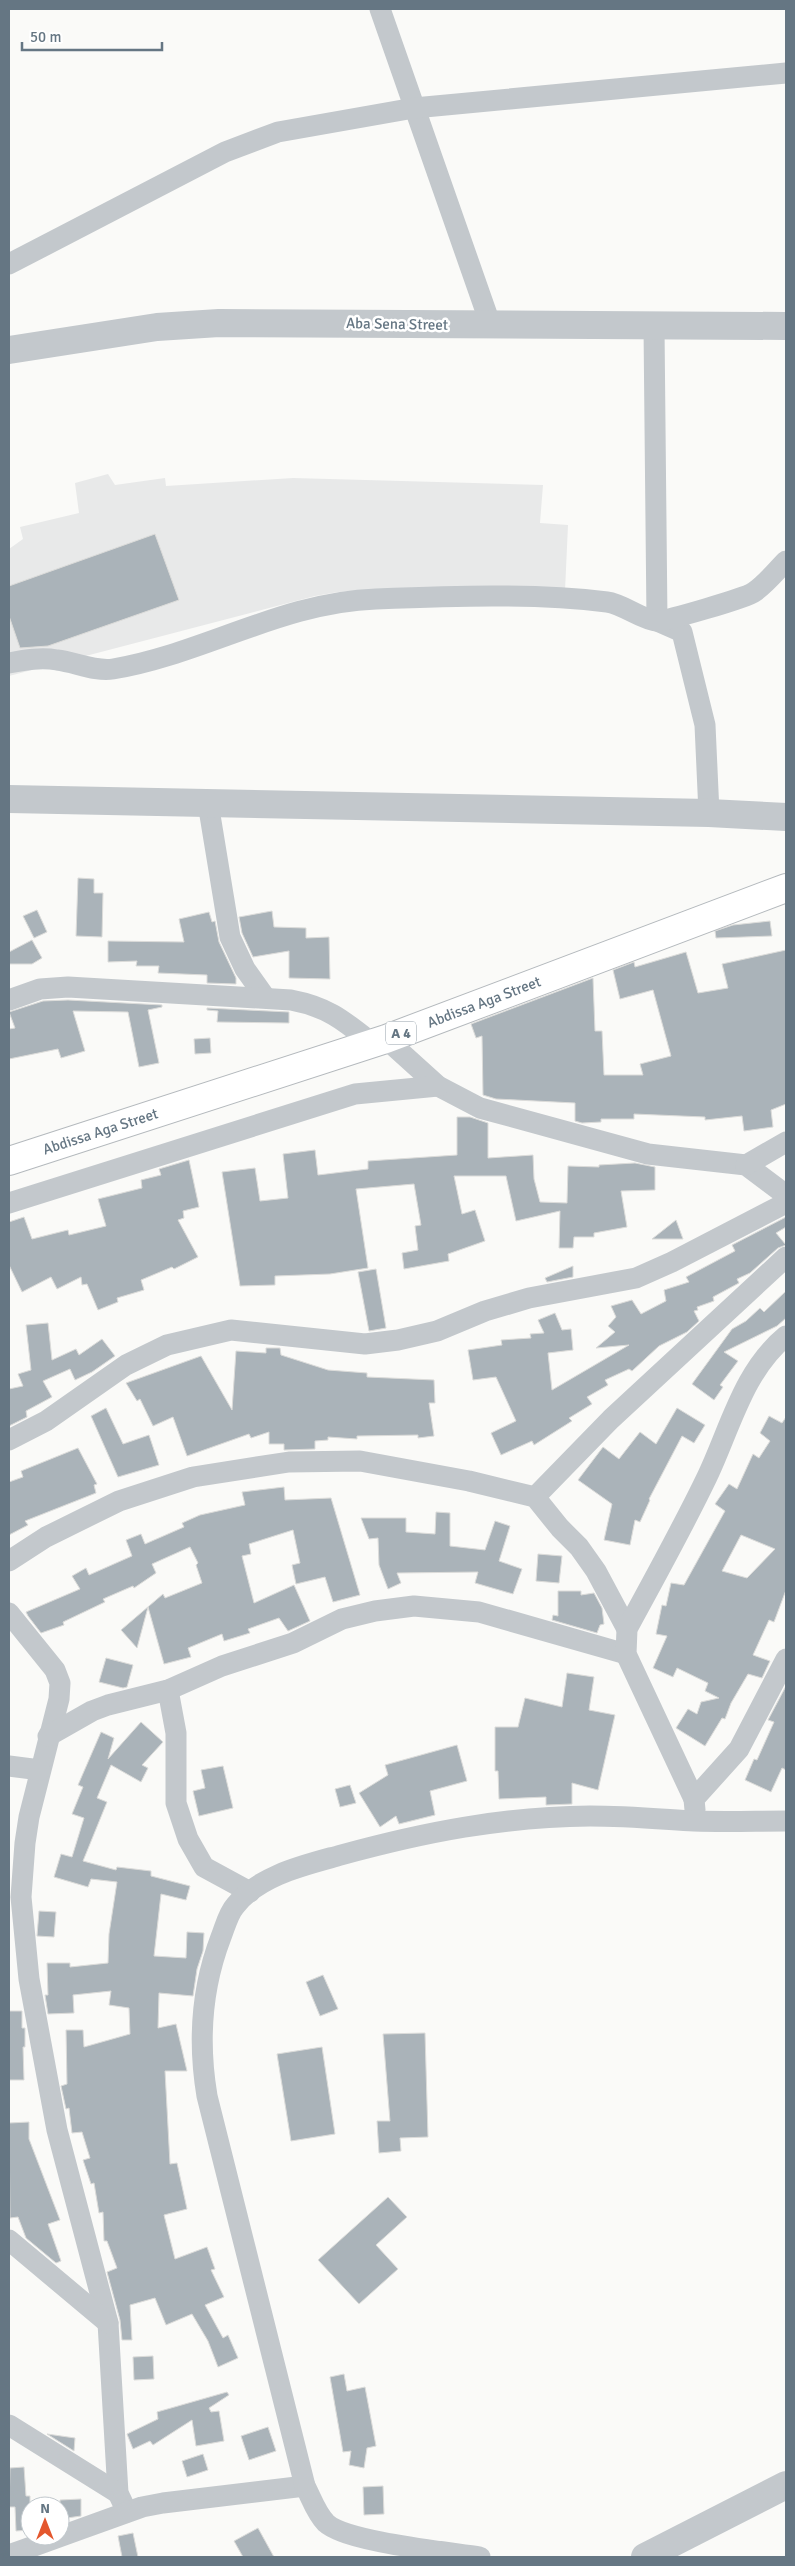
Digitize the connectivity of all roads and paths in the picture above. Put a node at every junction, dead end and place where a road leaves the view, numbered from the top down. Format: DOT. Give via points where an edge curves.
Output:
graph roads {
  1 [pos="380,9"];
  2 [pos="786,73"];
  3 [pos="414,108"];
  4 [pos="9,264"];
  5 [pos="491,326"];
  6 [pos="786,326"];
  7 [pos="654,327"];
  8 [pos="9,350"];
  9 [pos="786,561"];
  10 [pos="656,621"];
  11 [pos="9,662"];
  12 [pos="9,799"];
  13 [pos="208,804"];
  14 [pos="709,813"];
  15 [pos="786,817"];
  16 [pos="786,888"];
  17 [pos="265,997"];
  18 [pos="9,1000"];
  19 [pos="379,1041"];
  20 [pos="438,1086"];
  21 [pos="786,1142"];
  22 [pos="9,1161"];
  23 [pos="746,1165"];
  24 [pos="786,1195"];
  25 [pos="9,1203"];
  26 [pos="786,1203"];
  27 [pos="786,1257"];
  28 [pos="786,1336"];
  29 [pos="9,1440"];
  30 [pos="535,1497"];
  31 [pos="9,1562"];
  32 [pos="9,1614"];
  33 [pos="627,1629"];
  34 [pos="626,1654"];
  35 [pos="786,1659"];
  36 [pos="168,1690"];
  37 [pos="48,1736"];
  38 [pos="9,1766"];
  39 [pos="40,1770"];
  40 [pos="694,1799"];
  41 [pos="696,1821"];
  42 [pos="786,1821"];
  43 [pos="250,1892"];
  44 [pos="9,2240"];
  45 [pos="108,2323"];
  46 [pos="9,2425"];
  47 [pos="786,2485"];
  48 [pos="305,2486"];
  49 [pos="123,2503"];
  50 [pos="9,2555"];
  51 [pos="480,2557"];
  52 [pos="645,2557"];
  1 -- 3 [label="street"];
  2 -- 3 [label="street"];
  3 -- 4 [label="street" via="278,132 225,152"];
  3 -- 5 [label="street"];
  5 -- 7 [label="street, Aba Sena Street"];
  5 -- 8 [label="street, Aba Sena Street" via="188,324"];
  6 -- 7 [label="street, Aba Sena Street"];
  7 -- 10 [label="street"];
  9 -- 10 [label="street" via="754,592 740,599"];
  10 -- 11 [label="street" via="610,602 484,597 374,599 326,603 170,654 112,669 41,658"];
  10 -- 14 [label="street" via="682,632 690,660 705,725"];
  12 -- 13 [label="street"];
  13 -- 14 [label="street"];
  13 -- 17 [label="street" via="230,936 245,970"];
  14 -- 15 [label="street"];
  16 -- 19 [label="highway, Abdissa Aga Street / A 4"];
  17 -- 18 [label="street" via="68,987 40,989"];
  17 -- 19 [label="street" via="314,1004"];
  19 -- 20 [label="street"];
  19 -- 22 [label="highway, Abdissa Aga Street / A 4"];
  20 -- 23 [label="street" via="480,1108 648,1154"];
  20 -- 25 [label="street" via="355,1094"];
  21 -- 23 [label="street"];
  23 -- 24 [label="street"];
  26 -- 29 [label="street" via="636,1278 529,1298 436,1331 398,1340 365,1344 231,1330 167,1345 126,1365 46,1421"];
  27 -- 30 [label="street" via="618,1412"];
  28 -- 33 [label="street" via="774,1345 750,1380 708,1476"];
  30 -- 31 [label="street" via="386,1464 289,1462 193,1477 119,1501 63,1528"];
  30 -- 33 [label="street" via="585,1555"];
  32 -- 37 [label="street" via="55,1670 60,1683 59,1699"];
  33 -- 34 [label="street"];
  34 -- 36 [label="street" via="479,1612 414,1606 342,1619 294,1643 222,1666"];
  34 -- 40 [label="street"];
  35 -- 40 [label="street" via="739,1749"];
  36 -- 37 [label="street" via="92,1711"];
  36 -- 43 [label="street" via="176,1733 176,1803 188,1839 204,1867"];
  37 -- 39 [label="street"];
  38 -- 39 [label="street"];
  39 -- 45 [label="street" via="22,1871 26,1953 57,2130"];
  40 -- 41 [label="street"];
  41 -- 42 [label="street"];
  41 -- 43 [label="street" via="591,1816 442,1830 311,1863 275,1877"];
  43 -- 48 [label="street" via="234,1906 215,1952 202,2016 203,2072"];
  44 -- 45 [label="street"];
  45 -- 49 [label="street"];
  46 -- 49 [label="street"];
  47 -- 52 [label="street"];
  48 -- 49 [label="street" via="163,2503"];
  48 -- 51 [label="street" via="326,2523 339,2531 362,2538"];
  49 -- 50 [label="street"];
}
